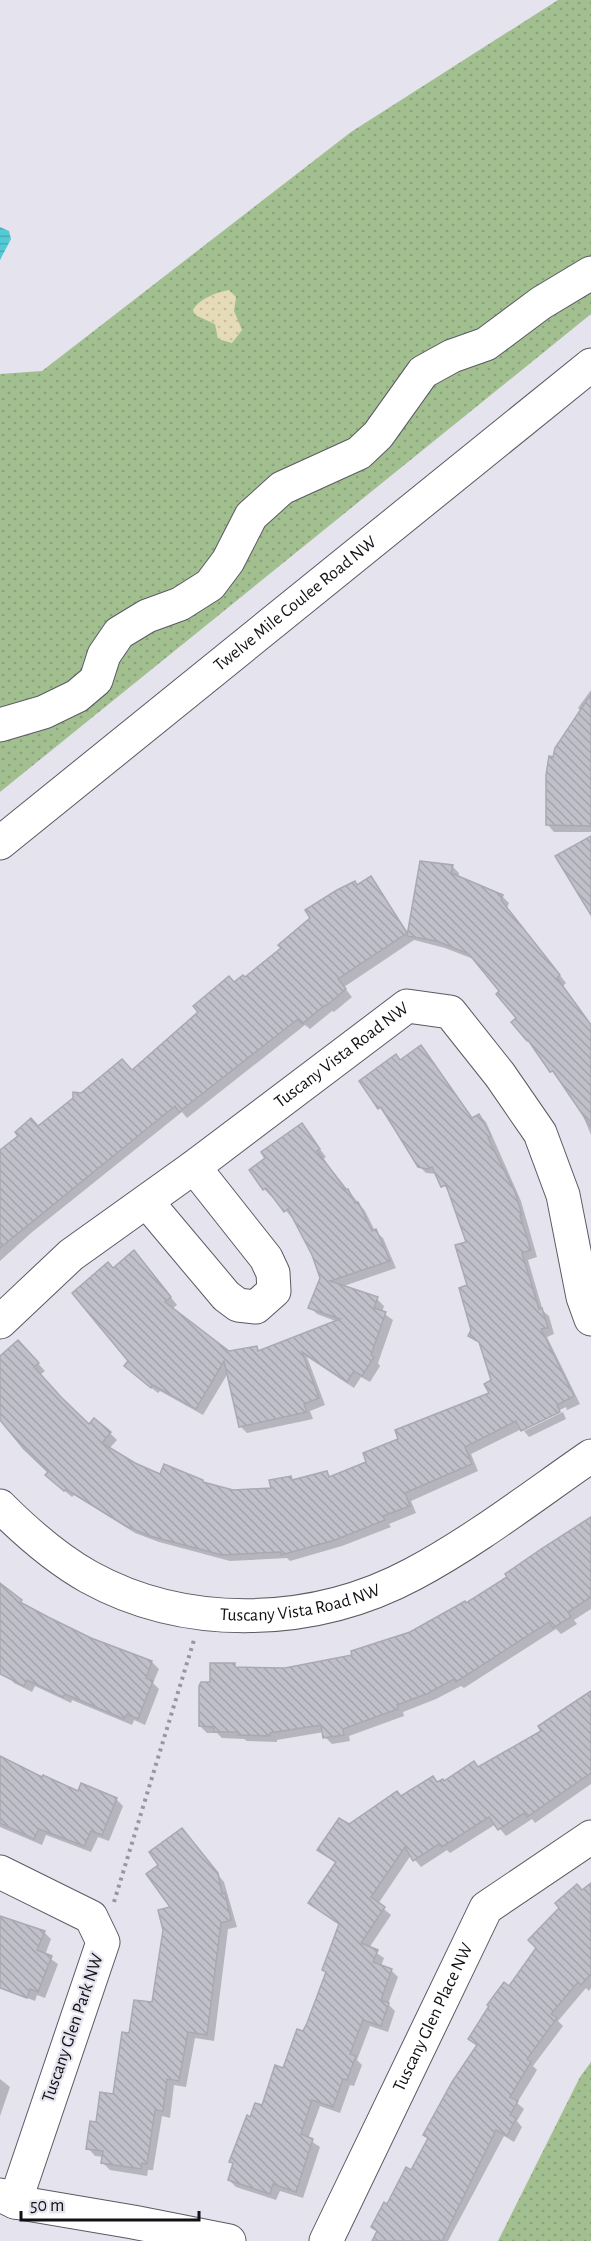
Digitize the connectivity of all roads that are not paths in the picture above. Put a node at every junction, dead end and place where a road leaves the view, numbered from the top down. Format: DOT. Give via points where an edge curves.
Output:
graph roads {
  1 [pos="591,273"];
  2 [pos="591,365"];
  3 [pos="0,725"];
  4 [pos="0,843"];
  5 [pos="194,1167"];
  6 [pos="147,1202"];
  7 [pos="591,1319"];
  8 [pos="0,1322"];
  9 [pos="591,1456"];
  10 [pos="0,1506"];
  11 [pos="591,1837"];
  12 [pos="0,1872"];
  13 [pos="7,2198"];
  14 [pos="229,2241"];
  15 [pos="326,2241"];
  1 -- 3 [label="street" via="541,303 486,344 423,372 378,435 358,453 282,488 250,516 228,561 210,585 119,633 104,655 96,680 77,696 44,712"];
  2 -- 4 [label="street, Twelve Mile Coulee Road NW"];
  5 -- 6 [label="street, Tuscany Vista Road NW"];
  5 -- 6 [label="street" via="266,1258 273,1273 274,1291 256,1307 238,1305 226,1296"];
  5 -- 7 [label="street, Tuscany Vista Road NW" via="407,1006 450,1012 540,1133 563,1195"];
  6 -- 8 [label="street, Tuscany Vista Road NW" via="71,1255"];
  9 -- 10 [label="street, Tuscany Vista Road NW" via="412,1575 356,1598 303,1612 199,1614 145,1601 89,1577 35,1541"];
  11 -- 15 [label="street, Tuscany Glen Place NW" via="486,1908"];
  12 -- 13 [label="street, Tuscany Glen Park NW" via="91,1917 102,1942"];
  13 -- 14 [label="street, Tuscany Glen Park NW"];
}
